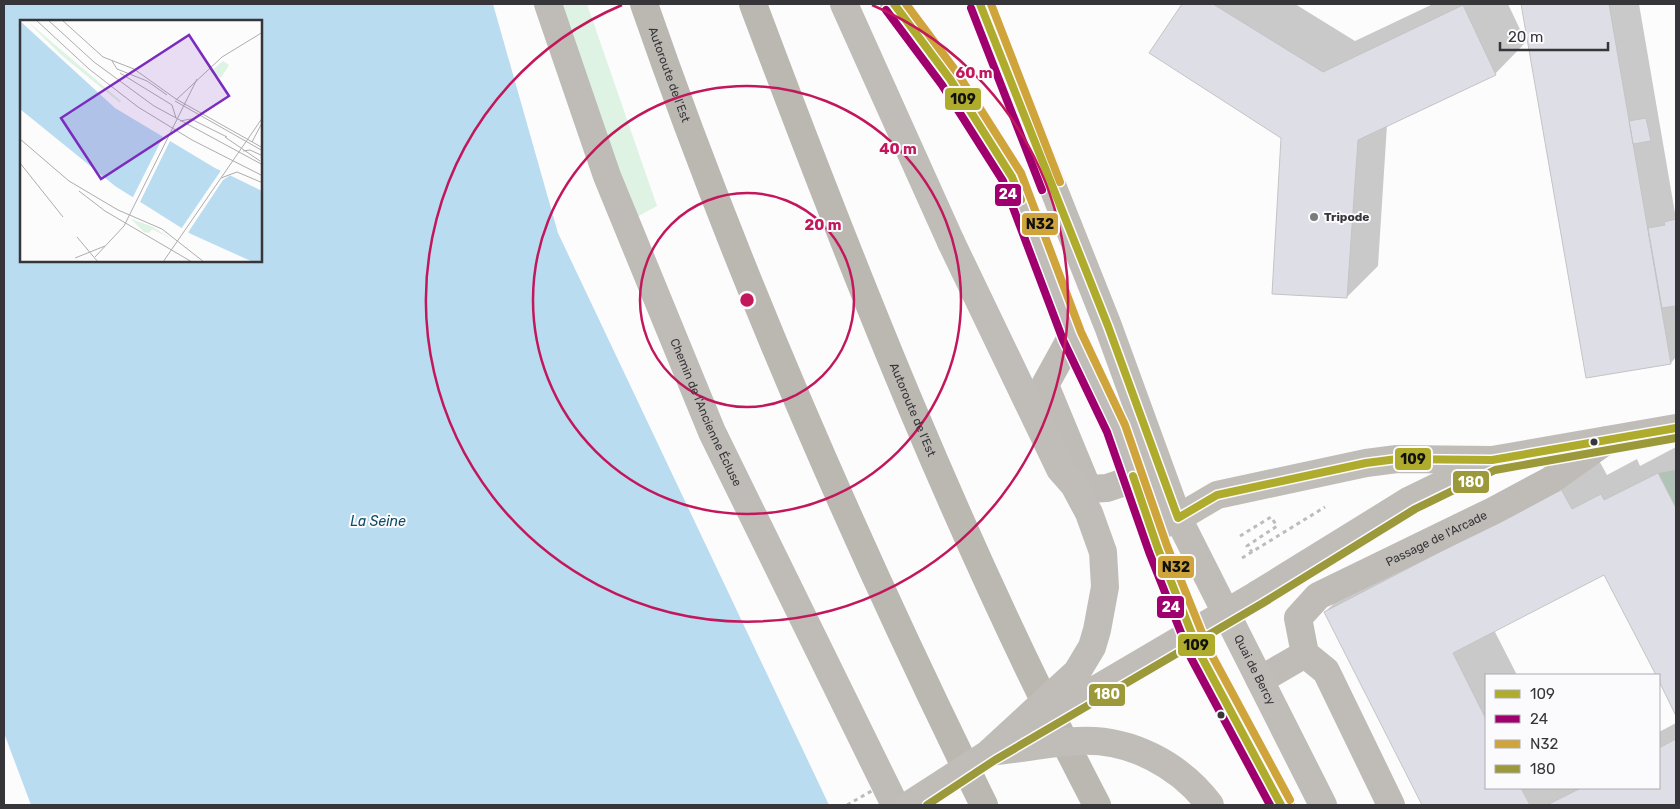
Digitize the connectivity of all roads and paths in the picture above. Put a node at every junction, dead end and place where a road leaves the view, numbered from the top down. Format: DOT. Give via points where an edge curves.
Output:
graph roads {
  1 [pos="548,4"];
  2 [pos="644,4"];
  3 [pos="753,4"];
  4 [pos="844,4"];
  5 [pos="894,4"];
  6 [pos="980,4"];
  7 [pos="1072,336"];
  8 [pos="1676,428"];
  9 [pos="1607,440"];
  10 [pos="1492,460"];
  11 [pos="1134,478"];
  12 [pos="1327,506"];
  13 [pos="1178,518"];
  14 [pos="1151,529"];
  15 [pos="1240,536"];
  16 [pos="1252,552"];
  17 [pos="1242,558"];
  18 [pos="1305,654"];
  19 [pos="1260,680"];
  20 [pos="990,752"];
  21 [pos="895,805"];
  22 [pos="909,805"];
  23 [pos="984,805"];
  24 [pos="1097,805"];
  25 [pos="1210,805"];
  26 [pos="1281,805"];
  27 [pos="1296,805"];
  28 [pos="1323,805"];
  29 [pos="1391,805"];
  1 -- 21 [label="street, Chemin de l'Ancienne Écluse" via="607,176 712,432"];
  2 -- 23 [label="highway, Autoroute de l’Est" via="729,233 816,443 924,684"];
  3 -- 24 [label="highway, Autoroute de l’Est" via="832,213 928,446 1051,718"];
  4 -- 20 [label="main road, bridge" via="951,242 1060,469 1074,485 1089,513 1103,552 1105,587 1092,647 1077,672"];
  5 -- 7 [label="main road" via="950,79 1012,177"];
  6 -- 13 [label="main road, Quai de Bercy" via="1108,326"];
  7 -- 11 [label="main road" via="1116,428"];
  7 -- 11 [label="street" via="1044,385 1088,489 1107,488"];
  8 -- 9 [label="main road"];
  9 -- 10 [label="main road"];
  9 -- 18 [label="street, Passage de l'Arcade" via="1551,480 1318,596 1298,618"];
  10 -- 13 [label="main road" via="1397,459 1366,463 1217,495"];
  10 -- 20 [label="main road, bridge" via="1410,500"];
  11 -- 14 [label="main road"];
  12 -- 16 [label="path"];
  13 -- 14 [label="main road"];
  13 -- 19 [label="main road, Quai de Bercy"];
  14 -- 26 [label="main road" via="1200,654"];
  15 -- 16 [label="path" via="1271,517 1277,526 1247,546"];
  16 -- 17 [label="path"];
  18 -- 19 [label="street"];
  18 -- 29 [label="street" via="1326,671"];
  19 -- 27 [label="main road" via="1249,692 1248,711"];
  19 -- 28 [label="main road, Quai de Bercy"];
  20 -- 22 [label="main road, bridge"];
  20 -- 25 [label="main road, bridge" via="1079,741 1125,746 1180,773"];
}
